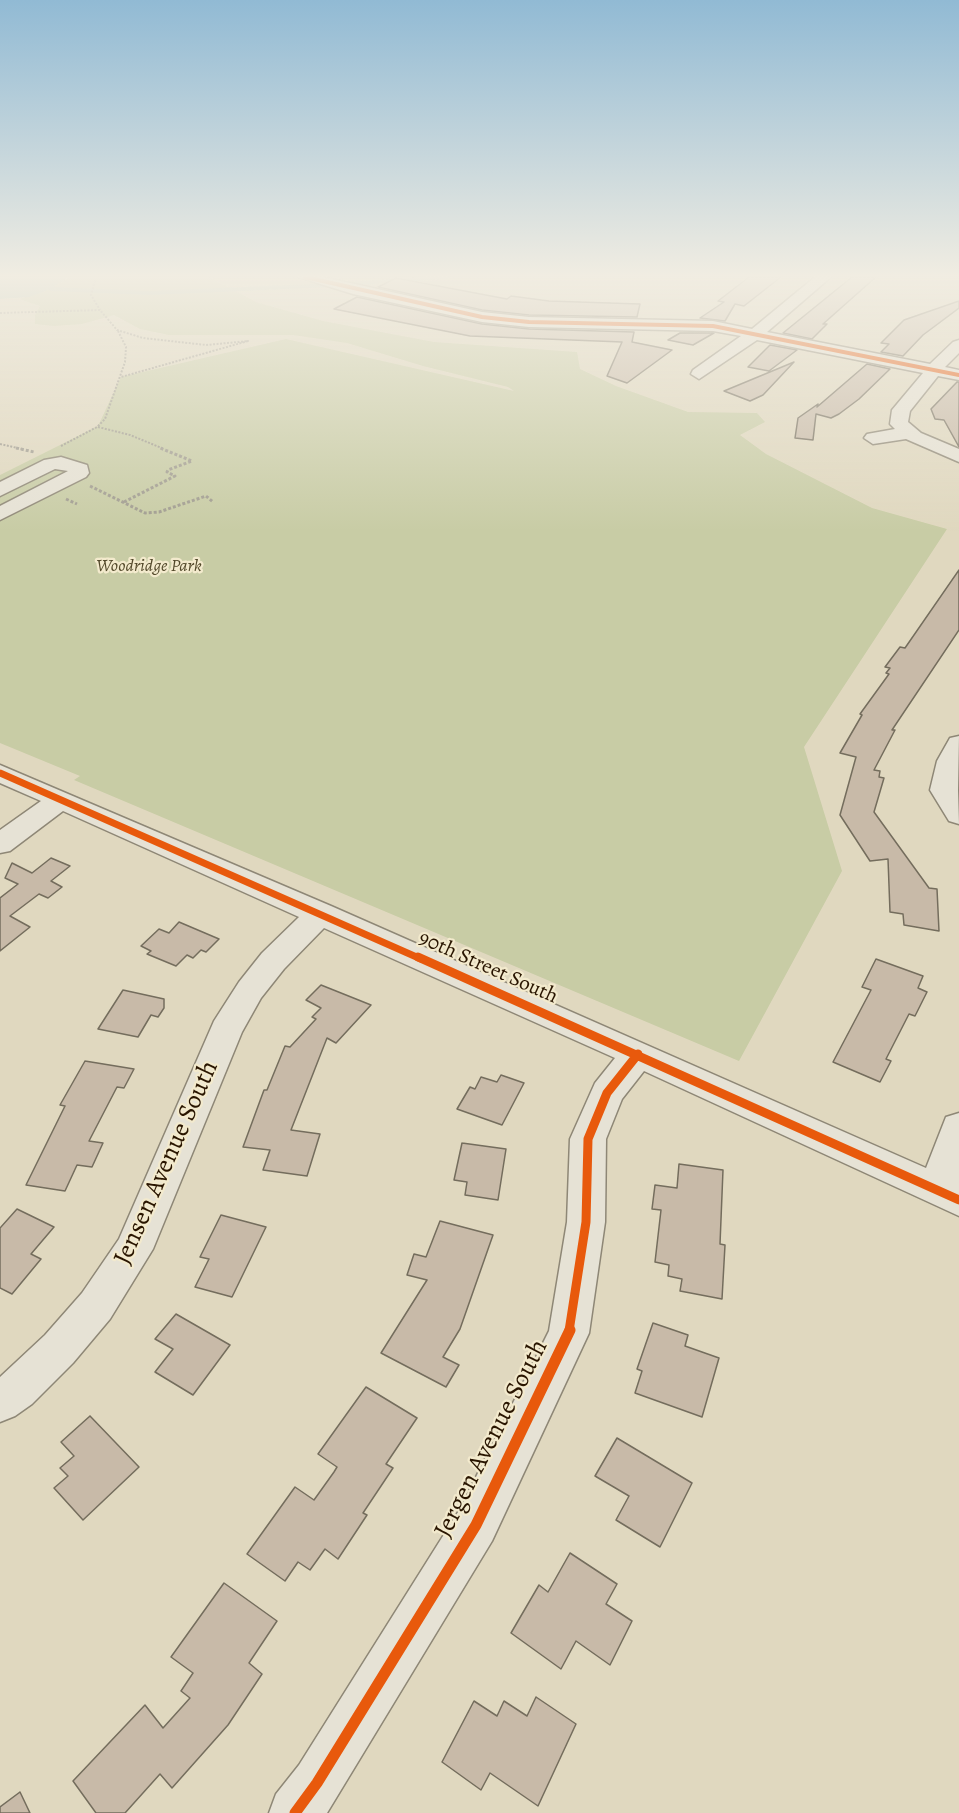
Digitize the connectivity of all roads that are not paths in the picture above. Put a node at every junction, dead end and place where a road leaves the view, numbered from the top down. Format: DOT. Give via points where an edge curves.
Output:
graph roads {
  1 [pos="716,362"];
  2 [pos="891,362"];
  3 [pos="942,362"];
  4 [pos="933,370"];
  5 [pos="699,374"];
  6 [pos="959,375"];
  7 [pos="908,433"];
  8 [pos="873,438"];
  9 [pos="959,456"];
  10 [pos="0,490"];
  11 [pos="0,514"];
  12 [pos="959,744"];
  13 [pos="0,773"];
  14 [pos="61,800"];
  15 [pos="959,816"];
  16 [pos="0,844"];
  17 [pos="320,913"];
  18 [pos="638,1054"];
  19 [pos="959,1127"];
  20 [pos="947,1195"];
  21 [pos="0,1402"];
  22 [pos="296,1813"];
  1 -- 5 [label="street"];
  2 -- 4 [label="street"];
  3 -- 4 [label="street"];
  4 -- 6 [label="street"];
  4 -- 7 [label="street" via="901,410 899,424"];
  7 -- 8 [label="street"];
  7 -- 9 [label="street"];
  10 -- 11 [label="street" via="48,460 80,470"];
  12 -- 15 [label="street" via="950,761 944,790"];
  13 -- 14 [label="street, 90th Street South"];
  14 -- 16 [label="street"];
  14 -- 17 [label="street, 90th Street South"];
  17 -- 18 [label="street, 90th Street South"];
  17 -- 21 [label="street, Jensen Avenue South" via="273,961 226,1030 128,1259 96,1306 59,1349"];
  18 -- 20 [label="street, 90th Street South"];
  18 -- 22 [label="street, Jergen Avenue South" via="607,1093 588,1139 586,1222 569,1334 476,1526"];
  19 -- 20 [label="street"];
}
